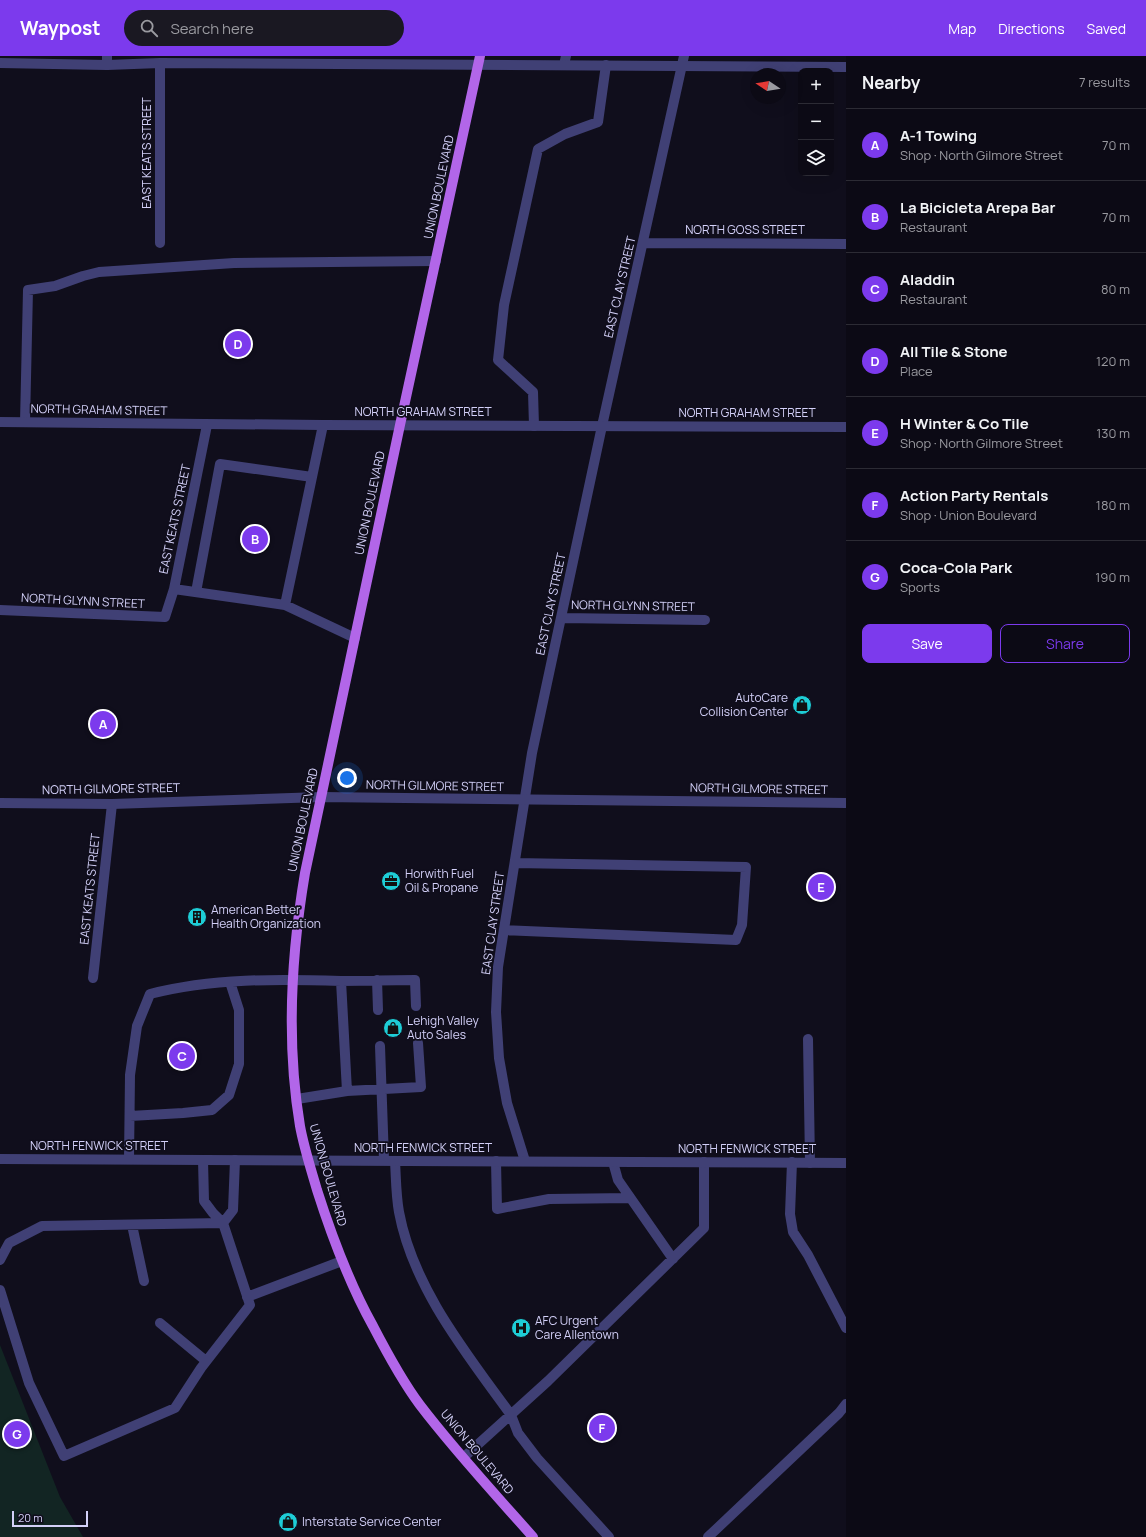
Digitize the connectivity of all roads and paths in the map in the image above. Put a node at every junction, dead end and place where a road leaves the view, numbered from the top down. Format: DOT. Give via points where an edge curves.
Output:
graph roads {
  1 [pos="107,60"];
  2 [pos="238,60"];
  3 [pos="480,60"];
  4 [pos="565,61"];
  5 [pos="683,61"];
  6 [pos="0,63"];
  7 [pos="160,63"];
  8 [pos="606,65"];
  9 [pos="846,67"];
  10 [pos="160,243"];
  11 [pos="643,243"];
  12 [pos="846,244"];
  13 [pos="436,261"];
  14 [pos="0,422"];
  15 [pos="25,422"];
  16 [pos="207,425"];
  17 [pos="323,425"];
  18 [pos="400,425"];
  19 [pos="534,426"];
  20 [pos="602,426"];
  21 [pos="846,427"];
  22 [pos="312,476"];
  23 [pos="174,589"];
  24 [pos="196,592"];
  25 [pos="285,605"];
  26 [pos="0,610"];
  27 [pos="165,617"];
  28 [pos="562,618"];
  29 [pos="705,620"];
  30 [pos="355,638"];
  31 [pos="321,797"];
  32 [pos="525,800"];
  33 [pos="0,803"];
  34 [pos="846,803"];
  35 [pos="112,804"];
  36 [pos="515,863"];
  37 [pos="504,930"];
  38 [pos="93,978"];
  39 [pos="292,980"];
  40 [pos="377,980"];
  41 [pos="341,981"];
  42 [pos="230,982"];
  43 [pos="416,1006"];
  44 [pos="378,1010"];
  45 [pos="808,1039"];
  46 [pos="418,1043"];
  47 [pos="380,1046"];
  48 [pos="381,1089"];
  49 [pos="347,1091"];
  50 [pos="297,1099"];
  51 [pos="130,1116"];
  52 [pos="0,1159"];
  53 [pos="129,1159"];
  54 [pos="203,1160"];
  55 [pos="235,1160"];
  56 [pos="308,1160"];
  57 [pos="384,1160"];
  58 [pos="395,1161"];
  59 [pos="496,1161"];
  60 [pos="525,1161"];
  61 [pos="613,1162"];
  62 [pos="704,1162"];
  63 [pos="792,1162"];
  64 [pos="810,1163"];
  65 [pos="846,1163"];
  66 [pos="630,1198"];
  67 [pos="223,1223"];
  68 [pos="132,1224"];
  69 [pos="673,1259"];
  70 [pos="0,1260"];
  71 [pos="342,1260"];
  72 [pos="144,1281"];
  73 [pos="0,1290"];
  74 [pos="247,1297"];
  75 [pos="160,1323"];
  76 [pos="846,1328"];
  77 [pos="206,1361"];
  78 [pos="846,1404"];
  79 [pos="511,1415"];
  80 [pos="464,1457"];
  81 [pos="533,1537"];
  82 [pos="609,1537"];
  83 [pos="708,1537"];
  1 -- 6 [label="street"];
  1 -- 7 [label="street"];
  2 -- 3 [label="street"];
  2 -- 7 [label="street"];
  3 -- 4 [label="street"];
  3 -- 13 [label="main road, UNION BOULEVARD"];
  4 -- 8 [label="street"];
  5 -- 8 [label="street"];
  5 -- 9 [label="street"];
  5 -- 11 [label="street, EAST CLAY STREET"];
  7 -- 10 [label="street, EAST KEATS STREET"];
  8 -- 19 [label="street" via="598,122 565,134 538,149 504,305 498,360 533,392"];
  11 -- 12 [label="street, NORTH GOSS STREET"];
  11 -- 20 [label="street, EAST CLAY STREET"];
  13 -- 15 [label="street" via="234,263 99,272 55,286 28,290"];
  13 -- 18 [label="main road, UNION BOULEVARD"];
  14 -- 15 [label="street, NORTH GRAHAM STREET"];
  15 -- 16 [label="street, NORTH GRAHAM STREET"];
  16 -- 17 [label="street, NORTH GRAHAM STREET"];
  16 -- 23 [label="street, EAST KEATS STREET"];
  17 -- 18 [label="street, NORTH GRAHAM STREET"];
  17 -- 22 [label="street"];
  18 -- 19 [label="street, NORTH GRAHAM STREET"];
  18 -- 30 [label="main road, UNION BOULEVARD"];
  19 -- 20 [label="street, NORTH GRAHAM STREET"];
  20 -- 21 [label="street, NORTH GRAHAM STREET"];
  20 -- 28 [label="street, EAST CLAY STREET"];
  22 -- 24 [label="street" via="220,464"];
  22 -- 25 [label="street"];
  23 -- 24 [label="street"];
  23 -- 27 [label="street, EAST KEATS STREET"];
  24 -- 25 [label="street"];
  25 -- 30 [label="street"];
  26 -- 27 [label="street, NORTH GLYNN STREET"];
  28 -- 29 [label="street, NORTH GLYNN STREET"];
  28 -- 32 [label="street, EAST CLAY STREET" via="532,753"];
  30 -- 31 [label="main road, UNION BOULEVARD"];
  31 -- 32 [label="street, NORTH GILMORE STREET"];
  31 -- 35 [label="street, NORTH GILMORE STREET"];
  31 -- 39 [label="main road, UNION BOULEVARD" via="297,919"];
  32 -- 34 [label="street, NORTH GILMORE STREET"];
  32 -- 36 [label="street, EAST CLAY STREET"];
  33 -- 35 [label="street, NORTH GILMORE STREET"];
  35 -- 38 [label="street, EAST KEATS STREET"];
  36 -- 37 [label="street, EAST CLAY STREET"];
  36 -- 37 [label="street" via="746,867 742,925 736,940"];
  37 -- 60 [label="street, EAST CLAY STREET" via="498,967 496,1012 499,1058 507,1103"];
  39 -- 41 [label="street"];
  39 -- 42 [label="street"];
  39 -- 50 [label="main road, UNION BOULEVARD" via="292,1057"];
  40 -- 41 [label="street"];
  40 -- 43 [label="street" via="415,980"];
  40 -- 44 [label="street"];
  41 -- 49 [label="street"];
  42 -- 51 [label="street" via="174,987 150,994 137,1026 130,1075"];
  42 -- 51 [label="street" via="240,1010 239,1064 229,1095 212,1110"];
  45 -- 64 [label="street"];
  46 -- 48 [label="street" via="421,1087"];
  47 -- 48 [label="street"];
  48 -- 49 [label="street"];
  48 -- 57 [label="street"];
  49 -- 50 [label="street"];
  50 -- 56 [label="main road, UNION BOULEVARD"];
  51 -- 53 [label="street"];
  52 -- 53 [label="street, NORTH FENWICK STREET"];
  53 -- 54 [label="street, NORTH FENWICK STREET"];
  54 -- 55 [label="street, NORTH FENWICK STREET"];
  54 -- 67 [label="street" via="204,1201"];
  55 -- 56 [label="street, NORTH FENWICK STREET"];
  55 -- 67 [label="street" via="232,1210"];
  56 -- 57 [label="street, NORTH FENWICK STREET"];
  56 -- 71 [label="main road, UNION BOULEVARD"];
  57 -- 58 [label="street, NORTH FENWICK STREET"];
  58 -- 59 [label="street, NORTH FENWICK STREET"];
  58 -- 79 [label="street" via="399,1212 409,1250 432,1301"];
  59 -- 60 [label="street, NORTH FENWICK STREET"];
  59 -- 66 [label="street" via="497,1208 549,1199"];
  60 -- 61 [label="street, NORTH FENWICK STREET"];
  61 -- 62 [label="street, NORTH FENWICK STREET"];
  61 -- 66 [label="street" via="618,1180"];
  62 -- 63 [label="street, NORTH FENWICK STREET"];
  62 -- 69 [label="street" via="704,1228"];
  63 -- 64 [label="street, NORTH FENWICK STREET"];
  63 -- 76 [label="street" via="790,1214 794,1232"];
  64 -- 65 [label="street, NORTH FENWICK STREET"];
  66 -- 69 [label="street"];
  67 -- 68 [label="street"];
  67 -- 74 [label="street"];
  68 -- 70 [label="street" via="42,1226 9,1243"];
  68 -- 72 [label="street"];
  69 -- 79 [label="street"];
  71 -- 74 [label="street"];
  71 -- 80 [label="main road, UNION BOULEVARD" via="358,1298 393,1363 420,1404"];
  73 -- 77 [label="street" via="29,1383 64,1456 175,1408"];
  74 -- 77 [label="street" via="250,1305"];
  75 -- 77 [label="street"];
  78 -- 83 [label="street"];
  79 -- 80 [label="street"];
  79 -- 82 [label="street" via="518,1433 537,1458"];
  80 -- 81 [label="main road, UNION BOULEVARD"];
}
